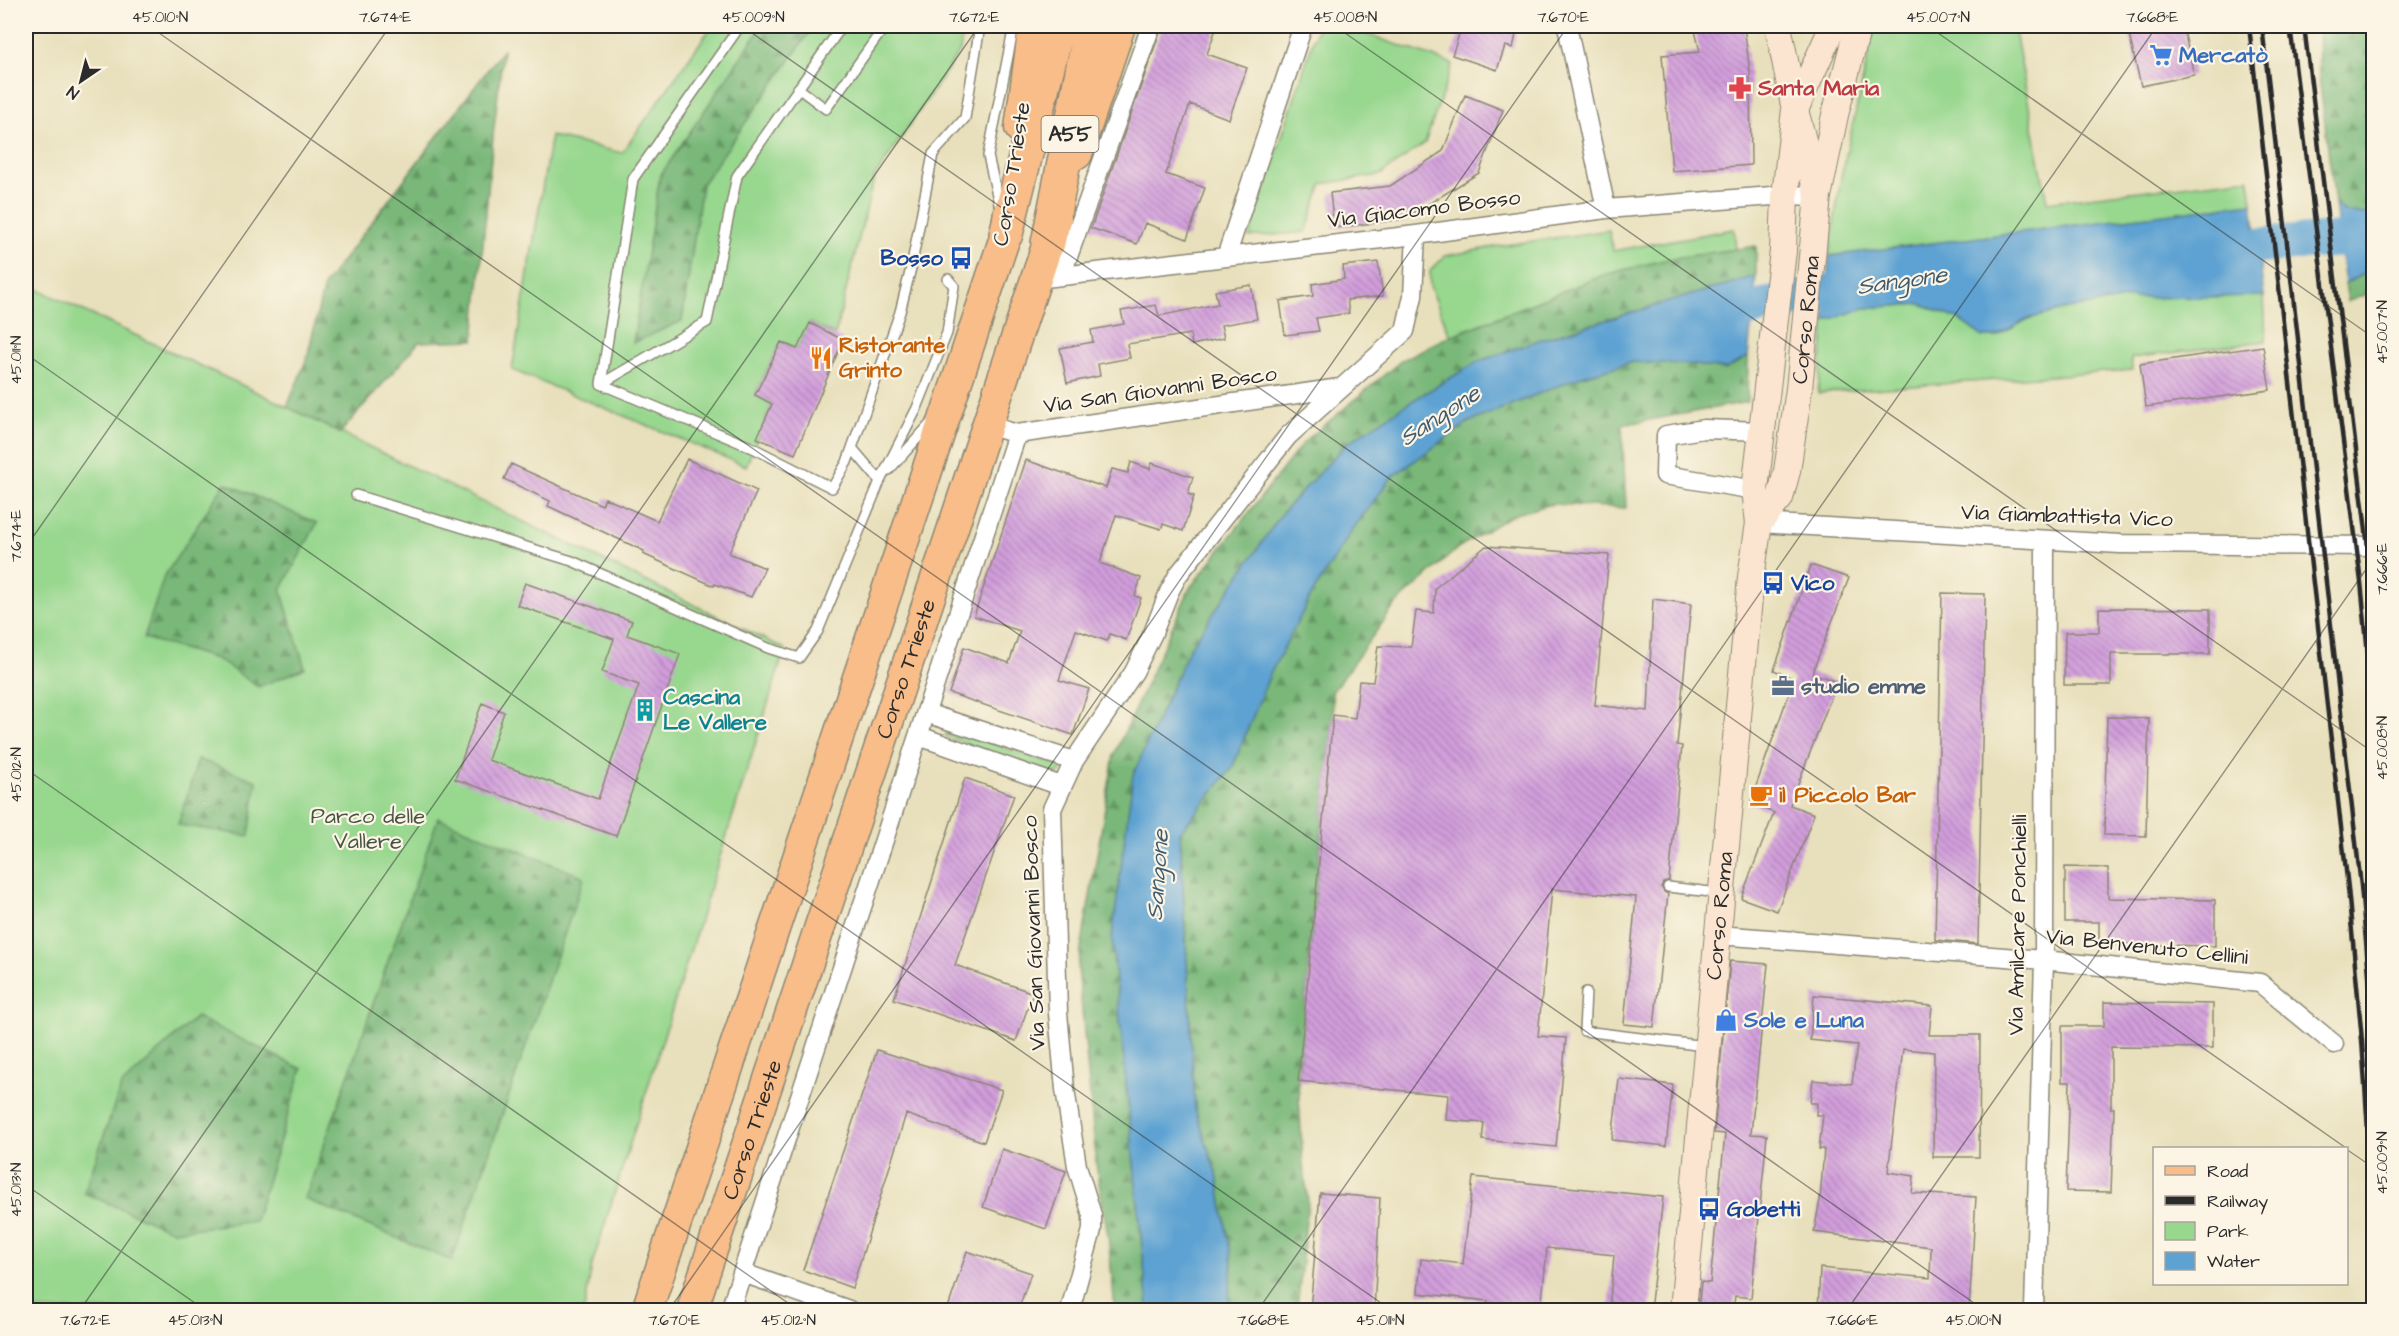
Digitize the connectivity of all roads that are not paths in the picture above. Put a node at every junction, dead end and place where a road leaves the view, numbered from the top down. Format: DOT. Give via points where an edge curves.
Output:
graph roads {
  1 [pos="740,26"];
  2 [pos="842,26"];
  3 [pos="885,26"];
  4 [pos="980,26"];
  5 [pos="1014,26"];
  6 [pos="1034,26"];
  7 [pos="1058,26"];
  8 [pos="1091,26"];
  9 [pos="1120,26"];
  10 [pos="1150,26"];
  11 [pos="1304,26"];
  12 [pos="1567,26"];
  13 [pos="1779,26"];
  14 [pos="1833,26"];
  15 [pos="1858,26"];
  16 [pos="798,88"];
  17 [pos="1795,110"];
  18 [pos="1785,195"];
  19 [pos="1818,196"];
  20 [pos="1606,209"];
  21 [pos="1006,234"];
  22 [pos="1416,235"];
  23 [pos="1048,243"];
  24 [pos="1226,257"];
  25 [pos="1811,266"];
  26 [pos="1049,278"];
  27 [pos="948,279"];
  28 [pos="601,384"];
  29 [pos="1340,388"];
  30 [pos="950,403"];
  31 [pos="988,425"];
  32 [pos="1762,431"];
  33 [pos="1017,434"];
  34 [pos="852,448"];
  35 [pos="879,481"];
  36 [pos="1755,490"];
  37 [pos="356,495"];
  38 [pos="1759,522"];
  39 [pos="2044,541"];
  40 [pos="2373,546"];
  41 [pos="926,713"];
  42 [pos="919,736"];
  43 [pos="1074,761"];
  44 [pos="1061,786"];
  45 [pos="1668,887"];
  46 [pos="1721,893"];
  47 [pos="1718,935"];
  48 [pos="2044,960"];
  49 [pos="1586,992"];
  50 [pos="2334,1044"];
  51 [pos="1707,1046"];
  52 [pos="743,1273"];
  53 [pos="734,1309"];
  54 [pos="647,1311"];
  55 [pos="692,1311"];
  56 [pos="849,1311"];
  57 [pos="1070,1311"];
  58 [pos="1683,1311"];
  59 [pos="2034,1311"];
  1 -- 28 [label="lane" via="633,179"];
  2 -- 16 [label="lane"];
  3 -- 16 [label="lane" via="826,109"];
  4 -- 34 [label="lane" via="965,118 933,154 900,312"];
  5 -- 21 [label="lane" via="988,156"];
  6 -- 21 [label="main road, Corso Trieste"];
  7 -- 21 [label="highway, A55"];
  8 -- 23 [label="highway, A55"];
  9 -- 23 [label="main road, Corso Trieste"];
  10 -- 26 [label="street"];
  11 -- 24 [label="street"];
  12 -- 20 [label="street"];
  13 -- 17 [label="street, Corso Roma"];
  14 -- 17 [label="street"];
  15 -- 19 [label="street"];
  16 -- 28 [label="lane" via="737,176 706,322"];
  17 -- 18 [label="street, Corso Roma"];
  17 -- 19 [label="street, Corso Roma"];
  18 -- 19 [label="street, Via Giacomo Bosso"];
  18 -- 20 [label="street, Via Giacomo Bosso"];
  18 -- 25 [label="street" via="1802,208"];
  18 -- 32 [label="street, Corso Roma" via="1783,250"];
  19 -- 25 [label="street, Corso Roma"];
  20 -- 22 [label="street, Via Giacomo Bosso"];
  21 -- 30 [label="main road, Corso Trieste"];
  22 -- 24 [label="street, Via Giacomo Bosso"];
  22 -- 29 [label="street, Via San Giovanni Bosco" via="1413,297 1405,331"];
  23 -- 26 [label="main road, Corso Trieste"];
  24 -- 26 [label="street, Via Giacomo Bosso"];
  25 -- 38 [label="street, Corso Roma" via="1787,471 1780,498"];
  26 -- 31 [label="main road, Corso Trieste"];
  27 -- 35 [label="lane" via="954,286 947,333 917,408"];
  28 -- 34 [label="lane" via="753,448 832,488"];
  29 -- 33 [label="street, Via San Giovanni Bosco"];
  29 -- 43 [label="street, Via San Giovanni Bosco" via="1288,436 1178,575 1134,672"];
  30 -- 35 [label="lane"];
  30 -- 54 [label="main road, Corso Trieste"];
  31 -- 33 [label="street, Via San Giovanni Bosco"];
  31 -- 55 [label="main road, Corso Trieste"];
  32 -- 36 [label="street, Corso Roma"];
  32 -- 36 [label="street" via="1704,429 1666,435 1665,475"];
  33 -- 41 [label="street, Corso Trieste"];
  34 -- 35 [label="lane"];
  35 -- 37 [label="lane" via="818,631 799,658 572,561"];
  36 -- 38 [label="street, Corso Roma"];
  38 -- 39 [label="street, Via Giambattista Vico"];
  38 -- 46 [label="street, Corso Roma"];
  39 -- 40 [label="street, Via Giambattista Vico"];
  39 -- 48 [label="street, Via Amilcare Ponchielli"];
  41 -- 42 [label="street, Corso Trieste"];
  41 -- 43 [label="street"];
  42 -- 44 [label="street"];
  42 -- 52 [label="street, Corso Trieste"];
  43 -- 44 [label="street, Via San Giovanni Bosco"];
  44 -- 57 [label="street, Via San Giovanni Bosco" via="1052,809 1058,1013 1077,1166 1092,1215 1092,1230"];
  45 -- 46 [label="lane"];
  46 -- 47 [label="street, Corso Roma"];
  47 -- 48 [label="street, Via Benvenuto Cellini"];
  47 -- 51 [label="street, Corso Roma"];
  48 -- 50 [label="street, Via Benvenuto Cellini" via="2260,984"];
  48 -- 59 [label="street, Via Amilcare Ponchielli"];
  49 -- 51 [label="lane" via="1584,1031"];
  51 -- 58 [label="street, Corso Roma"];
  52 -- 53 [label="street, Corso Trieste"];
  52 -- 56 [label="street"];
}
